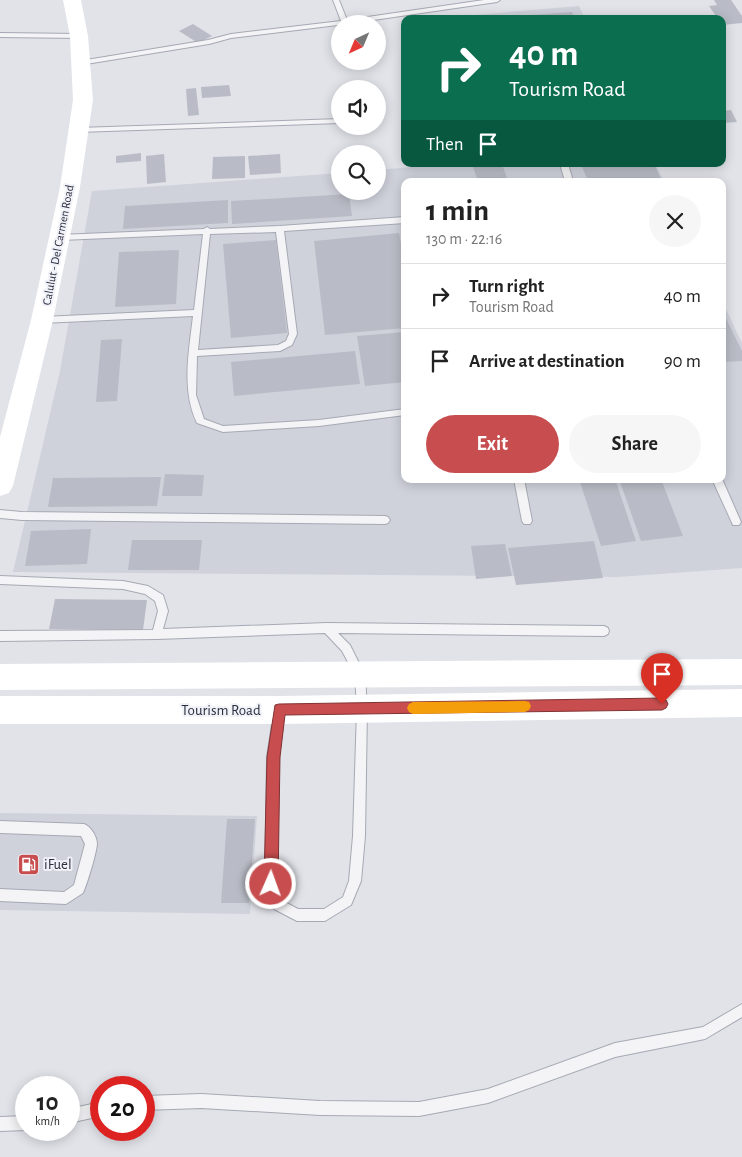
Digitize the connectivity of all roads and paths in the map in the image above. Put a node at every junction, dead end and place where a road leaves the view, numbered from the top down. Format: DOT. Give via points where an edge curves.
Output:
graph roads {
  1 [pos="72,0"];
  2 [pos="336,0"];
  3 [pos="496,0"];
  4 [pos="342,15"];
  5 [pos="386,16"];
  6 [pos="331,24"];
  7 [pos="0,35"];
  8 [pos="79,36"];
  9 [pos="80,63"];
  10 [pos="331,121"];
  11 [pos="78,130"];
  12 [pos="401,220"];
  13 [pos="280,229"];
  14 [pos="207,230"];
  15 [pos="61,237"];
  16 [pos="197,313"];
  17 [pos="42,320"];
  18 [pos="193,353"];
  19 [pos="401,413"];
  20 [pos="520,483"];
  21 [pos="720,483"];
  22 [pos="0,486"];
  23 [pos="0,514"];
  24 [pos="385,520"];
  25 [pos="527,521"];
  26 [pos="736,522"];
  27 [pos="0,580"];
  28 [pos="327,628"];
  29 [pos="604,631"];
  30 [pos="157,634"];
  31 [pos="0,636"];
  32 [pos="742,672"];
  33 [pos="360,675"];
  34 [pos="0,677"];
  35 [pos="742,703"];
  36 [pos="362,709"];
  37 [pos="0,710"];
  38 [pos="279,710"];
  39 [pos="0,827"];
  40 [pos="0,895"];
  41 [pos="742,1010"];
  42 [pos="155,1103"];
  43 [pos="15,1123"];
  44 [pos="0,1124"];
  1 -- 8 [label="main road, Calulut - Del Carmen Road"];
  2 -- 4 [label="lane"];
  3 -- 5 [label="lane"];
  6 -- 9 [label="lane" via="231,36"];
  7 -- 8 [label="lane"];
  8 -- 9 [label="main road, Calulut - Del Carmen Road"];
  9 -- 11 [label="main road, Calulut - Del Carmen Road" via="83,100"];
  10 -- 11 [label="lane"];
  11 -- 15 [label="main road, Calulut - Del Carmen Road"];
  12 -- 13 [label="lane"];
  13 -- 14 [label="lane"];
  13 -- 18 [label="lane" via="293,334 289,343 280,348"];
  14 -- 15 [label="lane"];
  14 -- 16 [label="lane"];
  15 -- 17 [label="main road, Calulut - Del Carmen Road"];
  16 -- 17 [label="lane"];
  16 -- 18 [label="lane"];
  17 -- 22 [label="main road, Calulut - Del Carmen Road"];
  18 -- 19 [label="lane" via="192,395 200,421 223,429 319,423"];
  20 -- 25 [label="lane"];
  21 -- 26 [label="lane"];
  23 -- 24 [label="lane"];
  27 -- 30 [label="lane" via="123,585 148,590 159,598 163,611"];
  28 -- 29 [label="lane"];
  28 -- 30 [label="lane"];
  28 -- 33 [label="lane" via="346,648"];
  30 -- 31 [label="lane"];
  32 -- 33 [label="main road"];
  33 -- 34 [label="main road"];
  33 -- 36 [label="lane"];
  35 -- 36 [label="main road, Tourism Road"];
  36 -- 38 [label="main road, Tourism Road"];
  36 -- 38 [label="lane" via="355,881 347,901 325,915 297,915 278,904 271,884 273,757"];
  37 -- 38 [label="main road, Tourism Road"];
  39 -- 40 [label="lane" via="84,830 91,844 79,889 73,895 66,898"];
  41 -- 42 [label="lane" via="705,1033 615,1050 488,1096 419,1109 320,1108 201,1101"];
  43 -- 44 [label="lane"];
}
